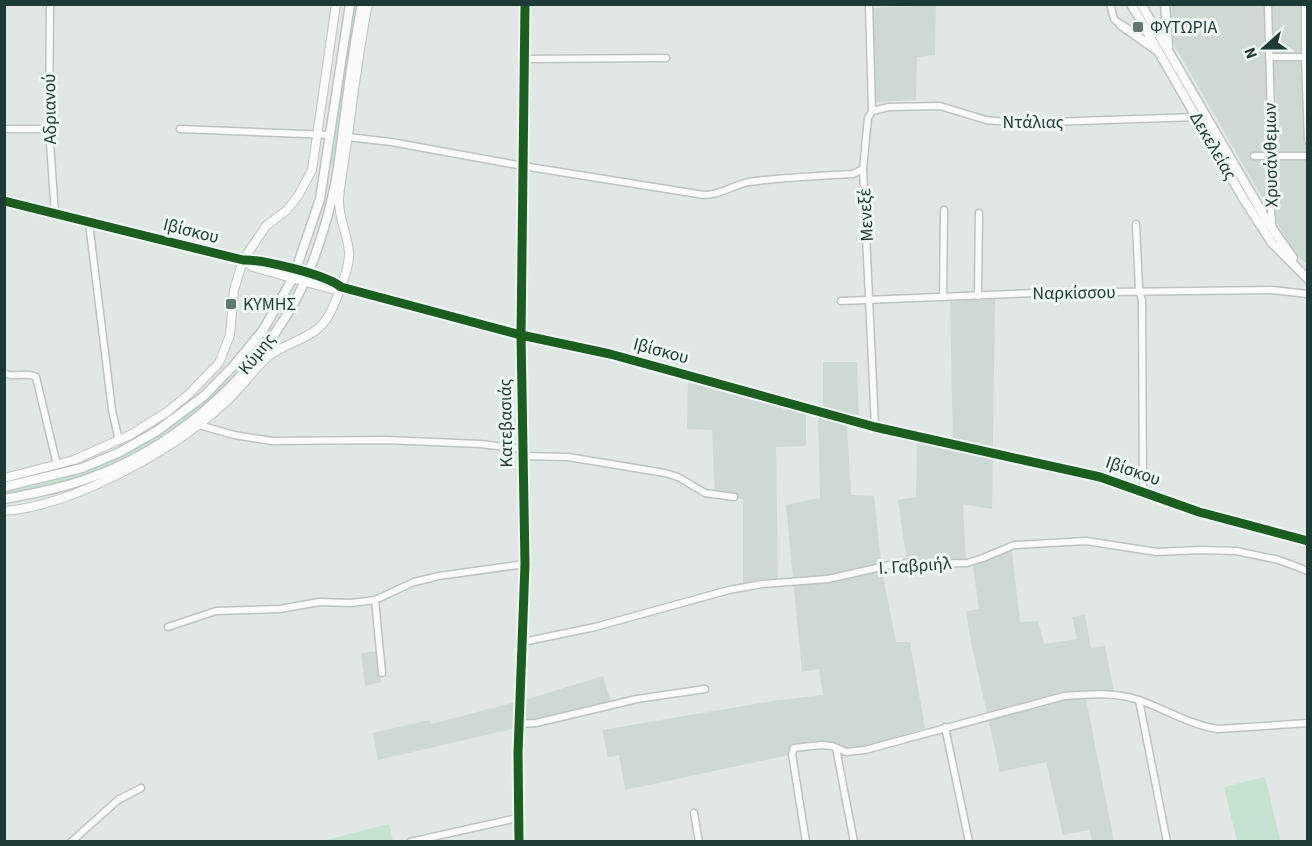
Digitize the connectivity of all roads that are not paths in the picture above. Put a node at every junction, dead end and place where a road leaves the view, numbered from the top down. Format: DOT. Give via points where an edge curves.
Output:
graph roads {
  1 [pos="50,4"];
  2 [pos="336,4"];
  3 [pos="350,4"];
  4 [pos="362,4"];
  5 [pos="368,4"];
  6 [pos="525,4"];
  7 [pos="869,4"];
  8 [pos="1110,4"];
  9 [pos="1165,4"];
  10 [pos="1268,4"];
  11 [pos="1305,4"];
  12 [pos="1135,6"];
  13 [pos="1121,25"];
  14 [pos="1158,51"];
  15 [pos="1169,52"];
  16 [pos="1269,57"];
  17 [pos="1305,57"];
  18 [pos="666,58"];
  19 [pos="524,59"];
  20 [pos="1307,88"];
  21 [pos="872,111"];
  22 [pos="1197,117"];
  23 [pos="4,129"];
  24 [pos="49,129"];
  25 [pos="180,129"];
  26 [pos="318,135"];
  27 [pos="330,135"];
  28 [pos="348,137"];
  29 [pos="1308,141"];
  30 [pos="1254,156"];
  31 [pos="1272,156"];
  32 [pos="1308,156"];
  33 [pos="523,166"];
  34 [pos="863,169"];
  35 [pos="4,201"];
  36 [pos="944,210"];
  37 [pos="979,213"];
  38 [pos="55,214"];
  39 [pos="89,223"];
  40 [pos="1136,224"];
  41 [pos="1274,232"];
  42 [pos="243,260"];
  43 [pos="295,274"];
  44 [pos="1308,274"];
  45 [pos="306,277"];
  46 [pos="1308,279"];
  47 [pos="341,286"];
  48 [pos="1140,292"];
  49 [pos="1308,294"];
  50 [pos="978,296"];
  51 [pos="943,297"];
  52 [pos="870,300"];
  53 [pos="841,302"];
  54 [pos="521,335"];
  55 [pos="4,373"];
  56 [pos="199,424"];
  57 [pos="875,428"];
  58 [pos="119,441"];
  59 [pos="523,452"];
  60 [pos="57,465"];
  61 [pos="4,478"];
  62 [pos="4,487"];
  63 [pos="1143,492"];
  64 [pos="734,497"];
  65 [pos="4,499"];
  66 [pos="4,512"];
  67 [pos="1308,541"];
  68 [pos="525,564"];
  69 [pos="1308,571"];
  70 [pos="375,600"];
  71 [pos="168,627"];
  72 [pos="524,642"];
  73 [pos="382,673"];
  74 [pos="705,688"];
  75 [pos="1139,700"];
  76 [pos="1308,723"];
  77 [pos="519,724"];
  78 [pos="945,728"];
  79 [pos="836,748"];
  80 [pos="141,788"];
  81 [pos="694,813"];
  82 [pos="517,818"];
  83 [pos="71,842"];
  84 [pos="410,842"];
  85 [pos="519,842"];
  86 [pos="699,842"];
  87 [pos="806,842"];
  88 [pos="854,842"];
  89 [pos="969,842"];
  90 [pos="1167,842"];
  1 -- 24 [label="street, Αδριανού"];
  2 -- 26 [label="street"];
  3 -- 27 [label="main road, Κύμης"];
  4 -- 45 [label="main road, Κύμης" via="335,187"];
  5 -- 28 [label="street"];
  6 -- 19 [label="street, Κατεβασιάς"];
  7 -- 21 [label="street, Μενεξέ"];
  8 -- 13 [label="street" via="1114,19"];
  9 -- 15 [label="main road"];
  10 -- 16 [label="street, Χρυσάνθεμων"];
  11 -- 17 [label="street"];
  12 -- 13 [label="main road" via="1131,21"];
  12 -- 14 [label="main road, Δεκελείας"];
  12 -- 15 [label="main road, Δεκελείας"];
  13 -- 14 [label="main road"];
  14 -- 22 [label="main road, Δεκελείας"];
  15 -- 41 [label="main road, Δεκελείας"];
  16 -- 17 [label="street"];
  16 -- 31 [label="street, Χρυσάνθεμων"];
  17 -- 20 [label="street"];
  18 -- 19 [label="street"];
  19 -- 33 [label="street, Κατεβασιάς"];
  20 -- 29 [label="street"];
  21 -- 22 [label="street, Ντάλιας" via="889,106 940,106 986,120 1018,123"];
  21 -- 34 [label="street, Μενεξέ"];
  22 -- 46 [label="main road, Δεκελείας" via="1272,243"];
  23 -- 24 [label="street"];
  24 -- 38 [label="street, Αδριανού"];
  25 -- 26 [label="street"];
  26 -- 27 [label="street"];
  26 -- 42 [label="street" via="312,170 303,189 287,210 266,226"];
  27 -- 43 [label="main road, Κύμης" via="320,199"];
  28 -- 33 [label="street"];
  28 -- 47 [label="street" via="339,205 349,258"];
  30 -- 31 [label="street"];
  31 -- 32 [label="street"];
  31 -- 41 [label="street, Χρυσάνθεμων"];
  33 -- 34 [label="street" via="705,195 723,193 750,182 853,174"];
  33 -- 54 [label="street, Κατεβασιάς"];
  34 -- 52 [label="street, Μενεξέ"];
  35 -- 38 [label="street, Ιβίσκου"];
  36 -- 51 [label="street"];
  37 -- 50 [label="street"];
  38 -- 39 [label="street, Ιβίσκου"];
  39 -- 42 [label="street, Ιβίσκου"];
  39 -- 58 [label="street"];
  40 -- 48 [label="street"];
  41 -- 44 [label="main road, Δεκελείας"];
  42 -- 43 [label="street, Ιβίσκου" via="253,267"];
  42 -- 58 [label="street" via="234,290 230,335 219,363 167,412"];
  43 -- 45 [label="street, Ιβίσκου"];
  43 -- 62 [label="main road, Κύμης" via="275,312 248,349 204,396 172,421 98,462"];
  45 -- 47 [label="street, Ιβίσκου" via="331,289"];
  45 -- 65 [label="main road, Κύμης" via="286,317 258,355 213,404 179,431 85,480"];
  47 -- 54 [label="street, Ιβίσκου"];
  47 -- 56 [label="street" via="320,327 270,355"];
  48 -- 49 [label="street, Ναρκίσσου" via="1272,290"];
  48 -- 50 [label="street, Ναρκίσσου"];
  48 -- 63 [label="street"];
  50 -- 51 [label="street, Ναρκίσσου"];
  51 -- 52 [label="street, Ναρκίσσου"];
  52 -- 53 [label="street, Ναρκίσσου"];
  52 -- 57 [label="street, Μενεξέ"];
  54 -- 57 [label="street, Ιβίσκου" via="610,354"];
  54 -- 59 [label="street, Κατεβασιάς"];
  55 -- 60 [label="street" via="31,375 38,380"];
  56 -- 59 [label="street" via="272,441 480,444"];
  56 -- 66 [label="street" via="159,451 65,498"];
  57 -- 63 [label="street, Ιβίσκου" via="1100,477"];
  58 -- 60 [label="street"];
  59 -- 64 [label="street" via="665,473 705,493"];
  59 -- 68 [label="street, Κατεβασιάς"];
  60 -- 61 [label="street"];
  63 -- 67 [label="street, Ιβίσκου" via="1199,512"];
  68 -- 70 [label="street" via="439,576 414,582"];
  68 -- 72 [label="street, Κατεβασιάς"];
  69 -- 72 [label="street, Ι. Γαβριήλ" via="1279,560 1236,552 1157,552 1086,542 1014,545 968,563 900,564 828,579 729,590"];
  70 -- 71 [label="street" via="216,611"];
  70 -- 73 [label="street"];
  72 -- 77 [label="street, Κατεβασιάς"];
  74 -- 77 [label="street"];
  75 -- 76 [label="street" via="1218,729"];
  75 -- 78 [label="street" via="1098,694 1064,696"];
  75 -- 90 [label="street"];
  77 -- 82 [label="street, Κατεβασιάς"];
  78 -- 79 [label="street" via="865,750 846,752"];
  78 -- 89 [label="street"];
  79 -- 87 [label="street" via="811,745 792,751"];
  79 -- 88 [label="street"];
  80 -- 83 [label="street" via="118,800"];
  81 -- 86 [label="street"];
  82 -- 84 [label="street"];
  82 -- 85 [label="street, Κατεβασιάς"];
}
